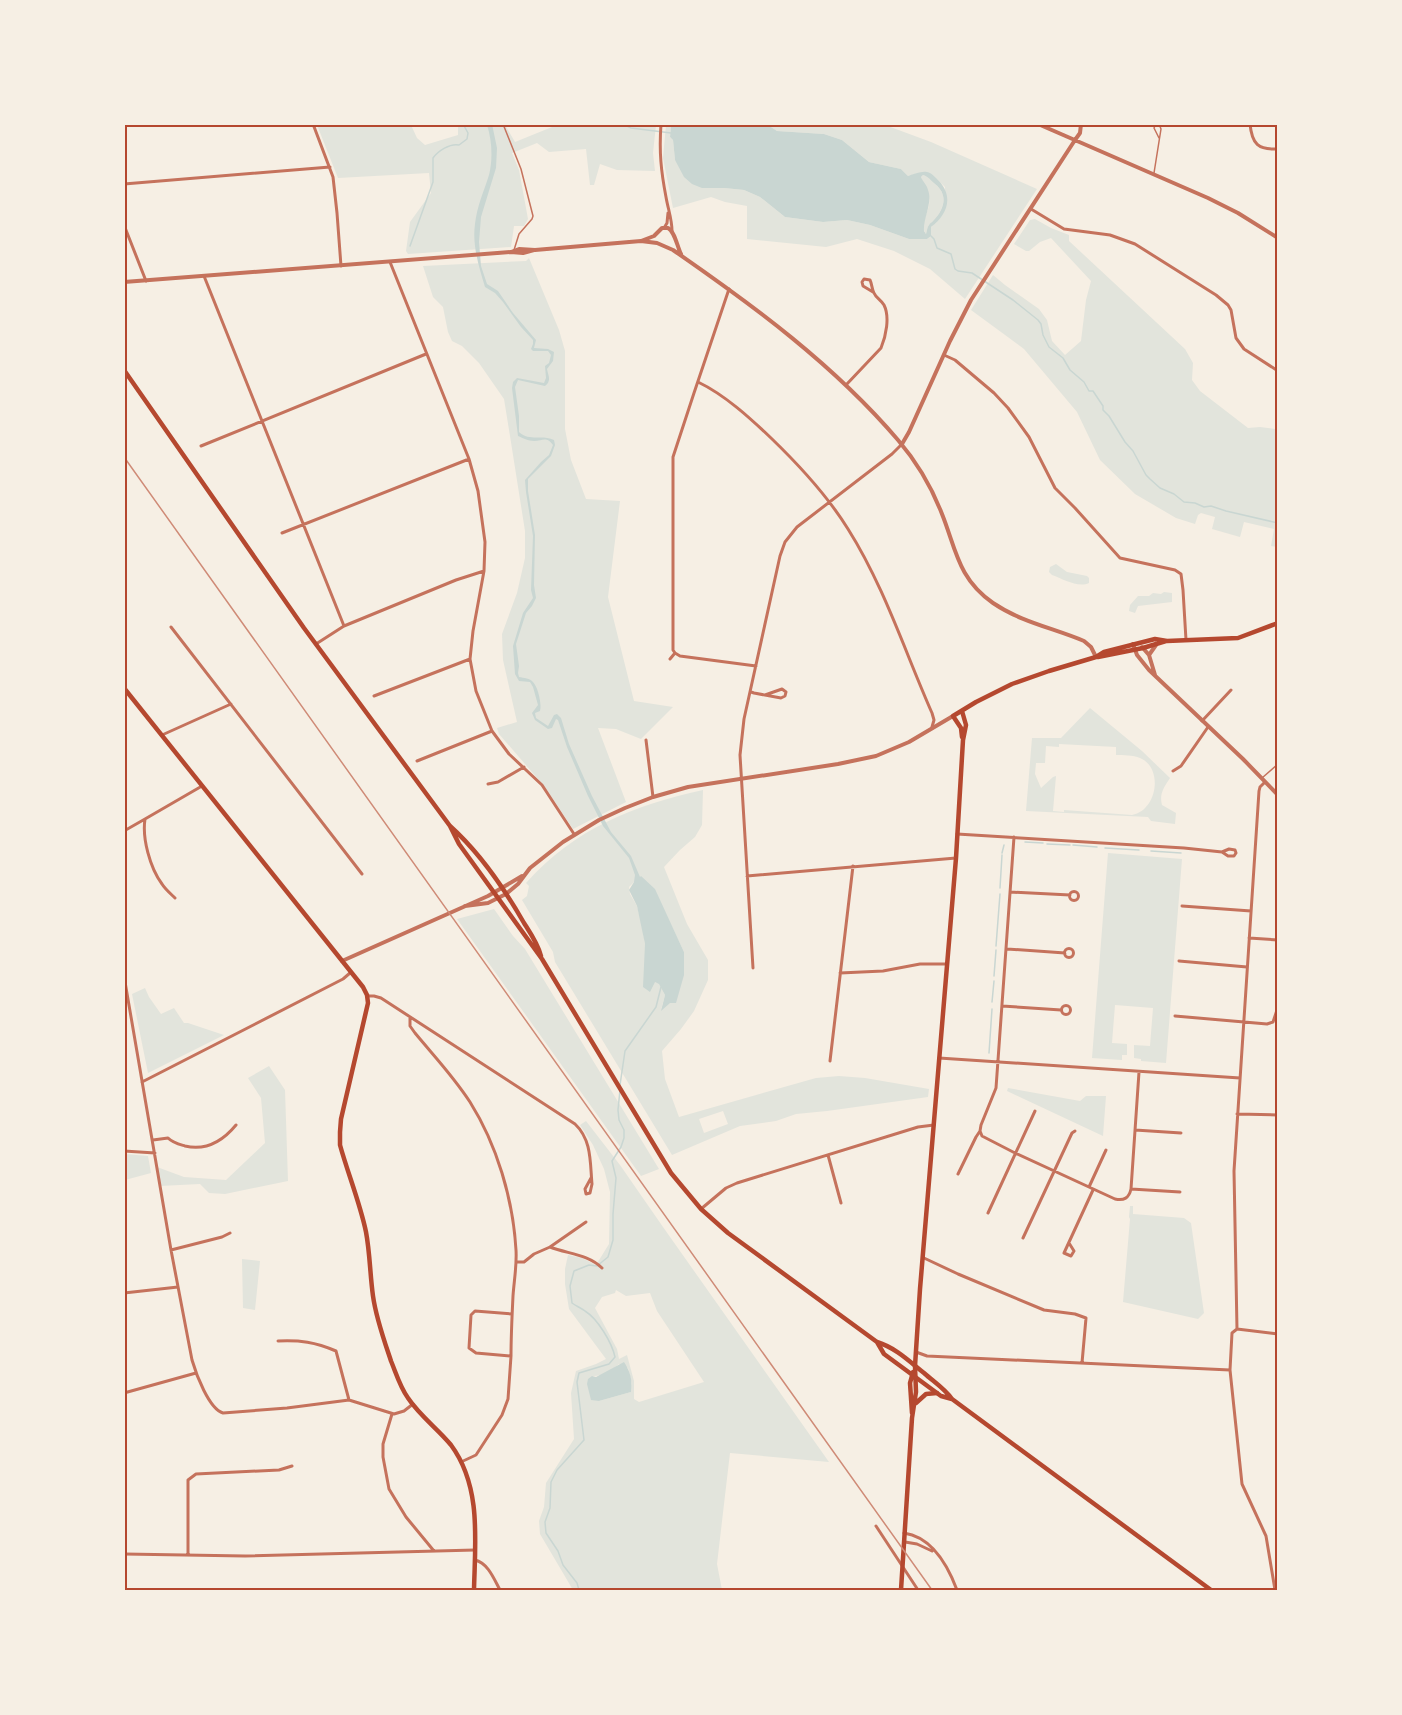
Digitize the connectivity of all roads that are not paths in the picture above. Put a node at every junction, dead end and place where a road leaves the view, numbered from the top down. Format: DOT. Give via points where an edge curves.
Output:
graph roads {
  1 [pos="313,124"];
  2 [pos="503,124"];
  3 [pos="1038,124"];
  4 [pos="1081,124"];
  5 [pos="1157,124"];
  6 [pos="1250,124"];
  7 [pos="661,127"];
  8 [pos="1160,139"];
  9 [pos="1075,140"];
  10 [pos="1278,149"];
  11 [pos="330,168"];
  12 [pos="1153,174"];
  13 [pos="124,184"];
  14 [pos="1031,209"];
  15 [pos="668,212"];
  16 [pos="124,225"];
  17 [pos="664,228"];
  18 [pos="672,231"];
  19 [pos="657,234"];
  20 [pos="674,237"];
  21 [pos="1278,238"];
  22 [pos="641,242"];
  23 [pos="660,244"];
  24 [pos="666,245"];
  25 [pos="513,251"];
  26 [pos="683,256"];
  27 [pos="390,262"];
  28 [pos="341,266"];
  29 [pos="204,276"];
  30 [pos="146,281"];
  31 [pos="124,282"];
  32 [pos="729,289"];
  33 [pos="873,292"];
  34 [pos="426,354"];
  35 [pos="944,355"];
  36 [pos="124,370"];
  37 [pos="1278,371"];
  38 [pos="697,382"];
  39 [pos="846,385"];
  40 [pos="261,422"];
  41 [pos="902,444"];
  42 [pos="201,446"];
  43 [pos="469,459"];
  44 [pos="830,502"];
  45 [pos="303,525"];
  46 [pos="282,533"];
  47 [pos="484,571"];
  48 [pos="1278,623"];
  49 [pos="344,626"];
  50 [pos="171,627"];
  51 [pos="1186,640"];
  52 [pos="1167,641"];
  53 [pos="316,644"];
  54 [pos="1156,645"];
  55 [pos="1134,646"];
  56 [pos="1143,648"];
  57 [pos="675,653"];
  58 [pos="1149,655"];
  59 [pos="1096,657"];
  60 [pos="470,659"];
  61 [pos="670,659"];
  62 [pos="756,666"];
  63 [pos="1155,675"];
  64 [pos="124,688"];
  65 [pos="1231,690"];
  66 [pos="750,692"];
  67 [pos="765,695"];
  68 [pos="374,696"];
  69 [pos="231,704"];
  70 [pos="962,711"];
  71 [pos="953,716"];
  72 [pos="1202,721"];
  73 [pos="1208,727"];
  74 [pos="932,729"];
  75 [pos="492,731"];
  76 [pos="162,735"];
  77 [pos="646,740"];
  78 [pos="963,740"];
  79 [pos="417,762"];
  80 [pos="1278,764"];
  81 [pos="524,767"];
  82 [pos="1173,771"];
  83 [pos="741,778"];
  84 [pos="1263,780"];
  85 [pos="488,784"];
  86 [pos="202,786"];
  87 [pos="1278,795"];
  88 [pos="653,797"];
  89 [pos="145,819"];
  90 [pos="450,826"];
  91 [pos="124,831"];
  92 [pos="574,834"];
  93 [pos="957,834"];
  94 [pos="1014,837"];
  95 [pos="1222,852"];
  96 [pos="956,858"];
  97 [pos="853,866"];
  98 [pos="362,874"];
  99 [pos="523,876"];
  100 [pos="747,876"];
  101 [pos="502,888"];
  102 [pos="494,892"];
  103 [pos="1010,892"];
  104 [pos="506,894"];
  105 [pos="1070,895"];
  106 [pos="175,898"];
  107 [pos="498,898"];
  108 [pos="465,906"];
  109 [pos="1182,906"];
  110 [pos="1251,911"];
  111 [pos="1249,938"];
  112 [pos="1278,940"];
  113 [pos="1006,949"];
  114 [pos="1065,953"];
  115 [pos="542,959"];
  116 [pos="341,962"];
  117 [pos="1179,962"];
  118 [pos="947,964"];
  119 [pos="1247,967"];
  120 [pos="753,968"];
  121 [pos="350,973"];
  122 [pos="840,974"];
  123 [pos="124,976"];
  124 [pos="368,996"];
  125 [pos="1002,1006"];
  126 [pos="1278,1007"];
  127 [pos="1061,1010"];
  128 [pos="1175,1016"];
  129 [pos="410,1017"];
  130 [pos="1243,1022"];
  131 [pos="939,1058"];
  132 [pos="830,1061"];
  133 [pos="998,1062"];
  134 [pos="1139,1072"];
  135 [pos="1240,1078"];
  136 [pos="142,1082"];
  137 [pos="1035,1111"];
  138 [pos="1237,1114"];
  139 [pos="1278,1115"];
  140 [pos="236,1125"];
  141 [pos="934,1125"];
  142 [pos="1135,1130"];
  143 [pos="980,1131"];
  144 [pos="1075,1131"];
  145 [pos="1181,1133"];
  146 [pos="153,1140"];
  147 [pos="1106,1149"];
  148 [pos="124,1151"];
  149 [pos="155,1153"];
  150 [pos="1015,1153"];
  151 [pos="828,1155"];
  152 [pos="1054,1171"];
  153 [pos="958,1174"];
  154 [pos="591,1178"];
  155 [pos="1091,1188"];
  156 [pos="1131,1189"];
  157 [pos="1180,1192"];
  158 [pos="841,1203"];
  159 [pos="701,1209"];
  160 [pos="988,1213"];
  161 [pos="586,1222"];
  162 [pos="230,1233"];
  163 [pos="1023,1239"];
  164 [pos="1069,1243"];
  165 [pos="550,1247"];
  166 [pos="171,1250"];
  167 [pos="924,1258"];
  168 [pos="516,1262"];
  169 [pos="603,1268"];
  170 [pos="178,1287"];
  171 [pos="124,1293"];
  172 [pos="512,1314"];
  173 [pos="1237,1329"];
  174 [pos="1278,1334"];
  175 [pos="278,1341"];
  176 [pos="877,1342"];
  177 [pos="916,1352"];
  178 [pos="511,1356"];
  179 [pos="1082,1363"];
  180 [pos="915,1366"];
  181 [pos="1230,1370"];
  182 [pos="196,1373"];
  183 [pos="914,1376"];
  184 [pos="124,1393"];
  185 [pos="938,1393"];
  186 [pos="952,1398"];
  187 [pos="349,1400"];
  188 [pos="412,1404"];
  189 [pos="915,1406"];
  190 [pos="392,1414"];
  191 [pos="912,1418"];
  192 [pos="461,1462"];
  193 [pos="291,1466"];
  194 [pos="876,1526"];
  195 [pos="904,1533"];
  196 [pos="904,1543"];
  197 [pos="475,1550"];
  198 [pos="434,1551"];
  199 [pos="934,1551"];
  200 [pos="124,1554"];
  201 [pos="188,1555"];
  202 [pos="475,1560"];
  203 [pos="474,1590"];
  204 [pos="501,1590"];
  205 [pos="901,1590"];
  206 [pos="918,1590"];
  207 [pos="957,1590"];
  208 [pos="1211,1590"];
  209 [pos="1275,1590"];
  1 -- 11 [label="street"];
  2 -- 25 [label="lane" via="521,169 533,216 519,234"];
  3 -- 9 [label="street"];
  4 -- 9 [label="street"];
  5 -- 8 [label="lane"];
  5 -- 8 [label="lane" via="1154,128"];
  6 -- 10 [label="street" via="1253,140 1259,146"];
  7 -- 15 [label="street" via="660,164"];
  8 -- 12 [label="lane"];
  9 -- 12 [label="street"];
  9 -- 14 [label="street"];
  11 -- 13 [label="street"];
  11 -- 28 [label="street"];
  12 -- 21 [label="street" via="1232,210"];
  14 -- 35 [label="street" via="983,281"];
  14 -- 37 [label="street" via="1059,227 1110,236 1160,258 1228,305 1244,350"];
  15 -- 17 [label="street"];
  15 -- 18 [label="street"];
  16 -- 30 [label="street"];
  17 -- 18 [label="street"];
  17 -- 19 [label="street"];
  18 -- 20 [label="street"];
  19 -- 22 [label="street"];
  19 -- 23 [label="street"];
  20 -- 24 [label="street"];
  20 -- 26 [label="street"];
  22 -- 23 [label="street"];
  22 -- 25 [label="street"];
  23 -- 24 [label="street"];
  24 -- 26 [label="street"];
  25 -- 27 [label="street"];
  26 -- 32 [label="street"];
  27 -- 28 [label="street"];
  27 -- 34 [label="street"];
  28 -- 29 [label="street"];
  29 -- 30 [label="street"];
  29 -- 40 [label="street"];
  30 -- 31 [label="street"];
  32 -- 38 [label="street"];
  32 -- 39 [label="street"];
  33 -- 33 [label="street" via="862,285 864,279 870,279"];
  33 -- 39 [label="street" via="885,311 884,341"];
  34 -- 40 [label="street"];
  34 -- 43 [label="street"];
  35 -- 41 [label="street"];
  35 -- 51 [label="street" via="965,368 1008,408 1029,437 1055,488 1120,558 1181,574"];
  36 -- 53 [label="main road"];
  38 -- 44 [label="street" via="728,401 765,433"];
  38 -- 57 [label="street" via="673,461"];
  39 -- 41 [label="street"];
  40 -- 42 [label="street"];
  40 -- 45 [label="street"];
  41 -- 44 [label="street"];
  41 -- 59 [label="street" via="932,491 959,563 979,591 1016,617 1084,641"];
  43 -- 45 [label="street"];
  43 -- 47 [label="street" via="478,491"];
  44 -- 62 [label="street" via="797,527 785,542"];
  44 -- 74 [label="street" via="869,566 932,713"];
  45 -- 46 [label="street"];
  45 -- 49 [label="street"];
  47 -- 49 [label="street"];
  47 -- 60 [label="street"];
  48 -- 51 [label="main road" via="1238,638"];
  49 -- 53 [label="street"];
  50 -- 69 [label="street"];
  51 -- 52 [label="main road"];
  52 -- 54 [label="main road"];
  52 -- 55 [label="main road" via="1155,639"];
  53 -- 90 [label="main road"];
  54 -- 56 [label="main road"];
  54 -- 58 [label="street"];
  55 -- 56 [label="main road"];
  55 -- 59 [label="main road"];
  55 -- 63 [label="street" via="1139,659"];
  56 -- 58 [label="street"];
  57 -- 61 [label="street"];
  57 -- 62 [label="street"];
  58 -- 63 [label="street"];
  59 -- 70 [label="main road" via="1012,684"];
  60 -- 68 [label="street"];
  60 -- 75 [label="street" via="479,700"];
  62 -- 66 [label="street"];
  63 -- 72 [label="street"];
  64 -- 76 [label="main road"];
  65 -- 72 [label="street"];
  66 -- 67 [label="street"];
  66 -- 83 [label="street" via="740,745"];
  67 -- 67 [label="street" via="782,698 786,692 782,689"];
  69 -- 76 [label="street"];
  69 -- 98 [label="street"];
  70 -- 71 [label="main road"];
  70 -- 78 [label="main road" via="966,725"];
  71 -- 74 [label="street"];
  71 -- 78 [label="main road"];
  72 -- 73 [label="street"];
  73 -- 82 [label="street" via="1181,766"];
  73 -- 84 [label="street"];
  74 -- 83 [label="street" via="861,760"];
  75 -- 79 [label="street"];
  75 -- 81 [label="street"];
  76 -- 86 [label="main road"];
  77 -- 88 [label="street"];
  78 -- 93 [label="main road"];
  80 -- 84 [label="lane"];
  81 -- 85 [label="street"];
  81 -- 92 [label="street" via="542,785"];
  83 -- 88 [label="street"];
  83 -- 100 [label="street"];
  84 -- 87 [label="street"];
  84 -- 110 [label="street"];
  86 -- 89 [label="street"];
  86 -- 116 [label="main road"];
  88 -- 92 [label="street"];
  89 -- 91 [label="street"];
  89 -- 106 [label="street" via="143,830 150,858 162,884"];
  90 -- 101 [label="main road" via="465,839"];
  90 -- 102 [label="main road"];
  92 -- 99 [label="street"];
  93 -- 94 [label="street"];
  93 -- 96 [label="main road"];
  94 -- 95 [label="street"];
  94 -- 103 [label="street"];
  96 -- 97 [label="street"];
  96 -- 118 [label="main road"];
  97 -- 100 [label="street"];
  97 -- 122 [label="street"];
  99 -- 101 [label="street"];
  99 -- 104 [label="street"];
  100 -- 120 [label="street"];
  101 -- 102 [label="street"];
  101 -- 104 [label="main road"];
  102 -- 107 [label="main road"];
  102 -- 108 [label="street"];
  103 -- 105 [label="street"];
  103 -- 113 [label="street"];
  104 -- 107 [label="street"];
  104 -- 115 [label="main road"];
  107 -- 108 [label="street"];
  107 -- 115 [label="main road"];
  108 -- 116 [label="street"];
  109 -- 110 [label="street"];
  110 -- 111 [label="street"];
  111 -- 112 [label="street"];
  111 -- 119 [label="street"];
  113 -- 114 [label="street"];
  113 -- 125 [label="street"];
  115 -- 159 [label="main road" via="671,1173"];
  116 -- 121 [label="main road"];
  117 -- 119 [label="street"];
  118 -- 122 [label="street"];
  118 -- 131 [label="main road"];
  119 -- 130 [label="street"];
  121 -- 124 [label="main road"];
  121 -- 136 [label="street"];
  122 -- 132 [label="street"];
  123 -- 136 [label="street"];
  124 -- 129 [label="street" via="381,998"];
  124 -- 188 [label="main road" via="340,1139 366,1230 377,1316 398,1378"];
  125 -- 127 [label="street"];
  125 -- 133 [label="street"];
  126 -- 130 [label="street" via="1273,1022"];
  128 -- 130 [label="street"];
  129 -- 154 [label="street" via="578,1127 587,1143"];
  129 -- 168 [label="street" via="410,1026 470,1101 485,1129 505,1186"];
  130 -- 135 [label="street"];
  131 -- 133 [label="street"];
  131 -- 141 [label="main road"];
  133 -- 134 [label="street"];
  133 -- 143 [label="street" via="995,1092"];
  134 -- 135 [label="street"];
  134 -- 142 [label="street"];
  135 -- 138 [label="street"];
  136 -- 146 [label="street"];
  137 -- 150 [label="street"];
  138 -- 139 [label="street"];
  138 -- 173 [label="street"];
  140 -- 146 [label="street" via="208,1147 198,1149 168,1138"];
  141 -- 151 [label="street"];
  141 -- 167 [label="main road"];
  142 -- 145 [label="street"];
  142 -- 156 [label="street"];
  143 -- 150 [label="street" via="986,1139"];
  143 -- 153 [label="street"];
  144 -- 152 [label="street"];
  146 -- 149 [label="street"];
  147 -- 155 [label="street"];
  148 -- 149 [label="street"];
  149 -- 166 [label="street"];
  150 -- 152 [label="street"];
  150 -- 160 [label="street"];
  151 -- 158 [label="street"];
  151 -- 159 [label="street" via="737,1183"];
  152 -- 155 [label="street"];
  152 -- 163 [label="street"];
  154 -- 154 [label="street" via="592,1190 586,1194 585,1189"];
  155 -- 156 [label="street" via="1121,1200 1129,1196"];
  155 -- 164 [label="street"];
  156 -- 157 [label="street"];
  159 -- 176 [label="main road"];
  161 -- 165 [label="street"];
  162 -- 166 [label="street"];
  165 -- 168 [label="street" via="524,1262"];
  165 -- 169 [label="street" via="583,1256"];
  166 -- 170 [label="street"];
  167 -- 177 [label="main road"];
  167 -- 179 [label="street" via="1044,1310 1086,1318"];
  168 -- 172 [label="street"];
  170 -- 171 [label="street"];
  170 -- 182 [label="street"];
  172 -- 178 [label="street"];
  172 -- 178 [label="street" via="475,1311 471,1315 470,1348 476,1353"];
  173 -- 174 [label="street"];
  173 -- 181 [label="street" via="1232,1332"];
  175 -- 187 [label="street" via="301,1340 336,1351"];
  176 -- 180 [label="main road"];
  176 -- 183 [label="main road" via="884,1354"];
  177 -- 179 [label="street" via="927,1356"];
  177 -- 180 [label="main road"];
  178 -- 192 [label="street" via="508,1399 502,1415 476,1455"];
  179 -- 181 [label="street"];
  180 -- 183 [label="main road"];
  180 -- 186 [label="main road"];
  181 -- 209 [label="street" via="1242,1484 1266,1536"];
  182 -- 184 [label="street"];
  182 -- 187 [label="street" via="212,1405 223,1413"];
  183 -- 185 [label="main road"];
  183 -- 189 [label="main road"];
  183 -- 191 [label="main road" via="910,1388"];
  185 -- 186 [label="main road"];
  185 -- 189 [label="main road" via="924,1395"];
  186 -- 208 [label="main road"];
  187 -- 190 [label="street"];
  188 -- 190 [label="street"];
  188 -- 192 [label="main road"];
  189 -- 191 [label="main road"];
  190 -- 198 [label="street" via="383,1444 389,1489"];
  191 -- 195 [label="main road"];
  192 -- 197 [label="main road" via="473,1503"];
  193 -- 201 [label="street" via="196,1474 188,1480"];
  194 -- 206 [label="street"];
  195 -- 196 [label="main road"];
  195 -- 199 [label="street" via="921,1538"];
  196 -- 199 [label="street"];
  196 -- 205 [label="main road"];
  197 -- 198 [label="street"];
  197 -- 202 [label="main road"];
  198 -- 201 [label="street"];
  199 -- 207 [label="street"];
  200 -- 201 [label="street"];
  202 -- 203 [label="main road"];
  202 -- 204 [label="street" via="485,1565"];
}
